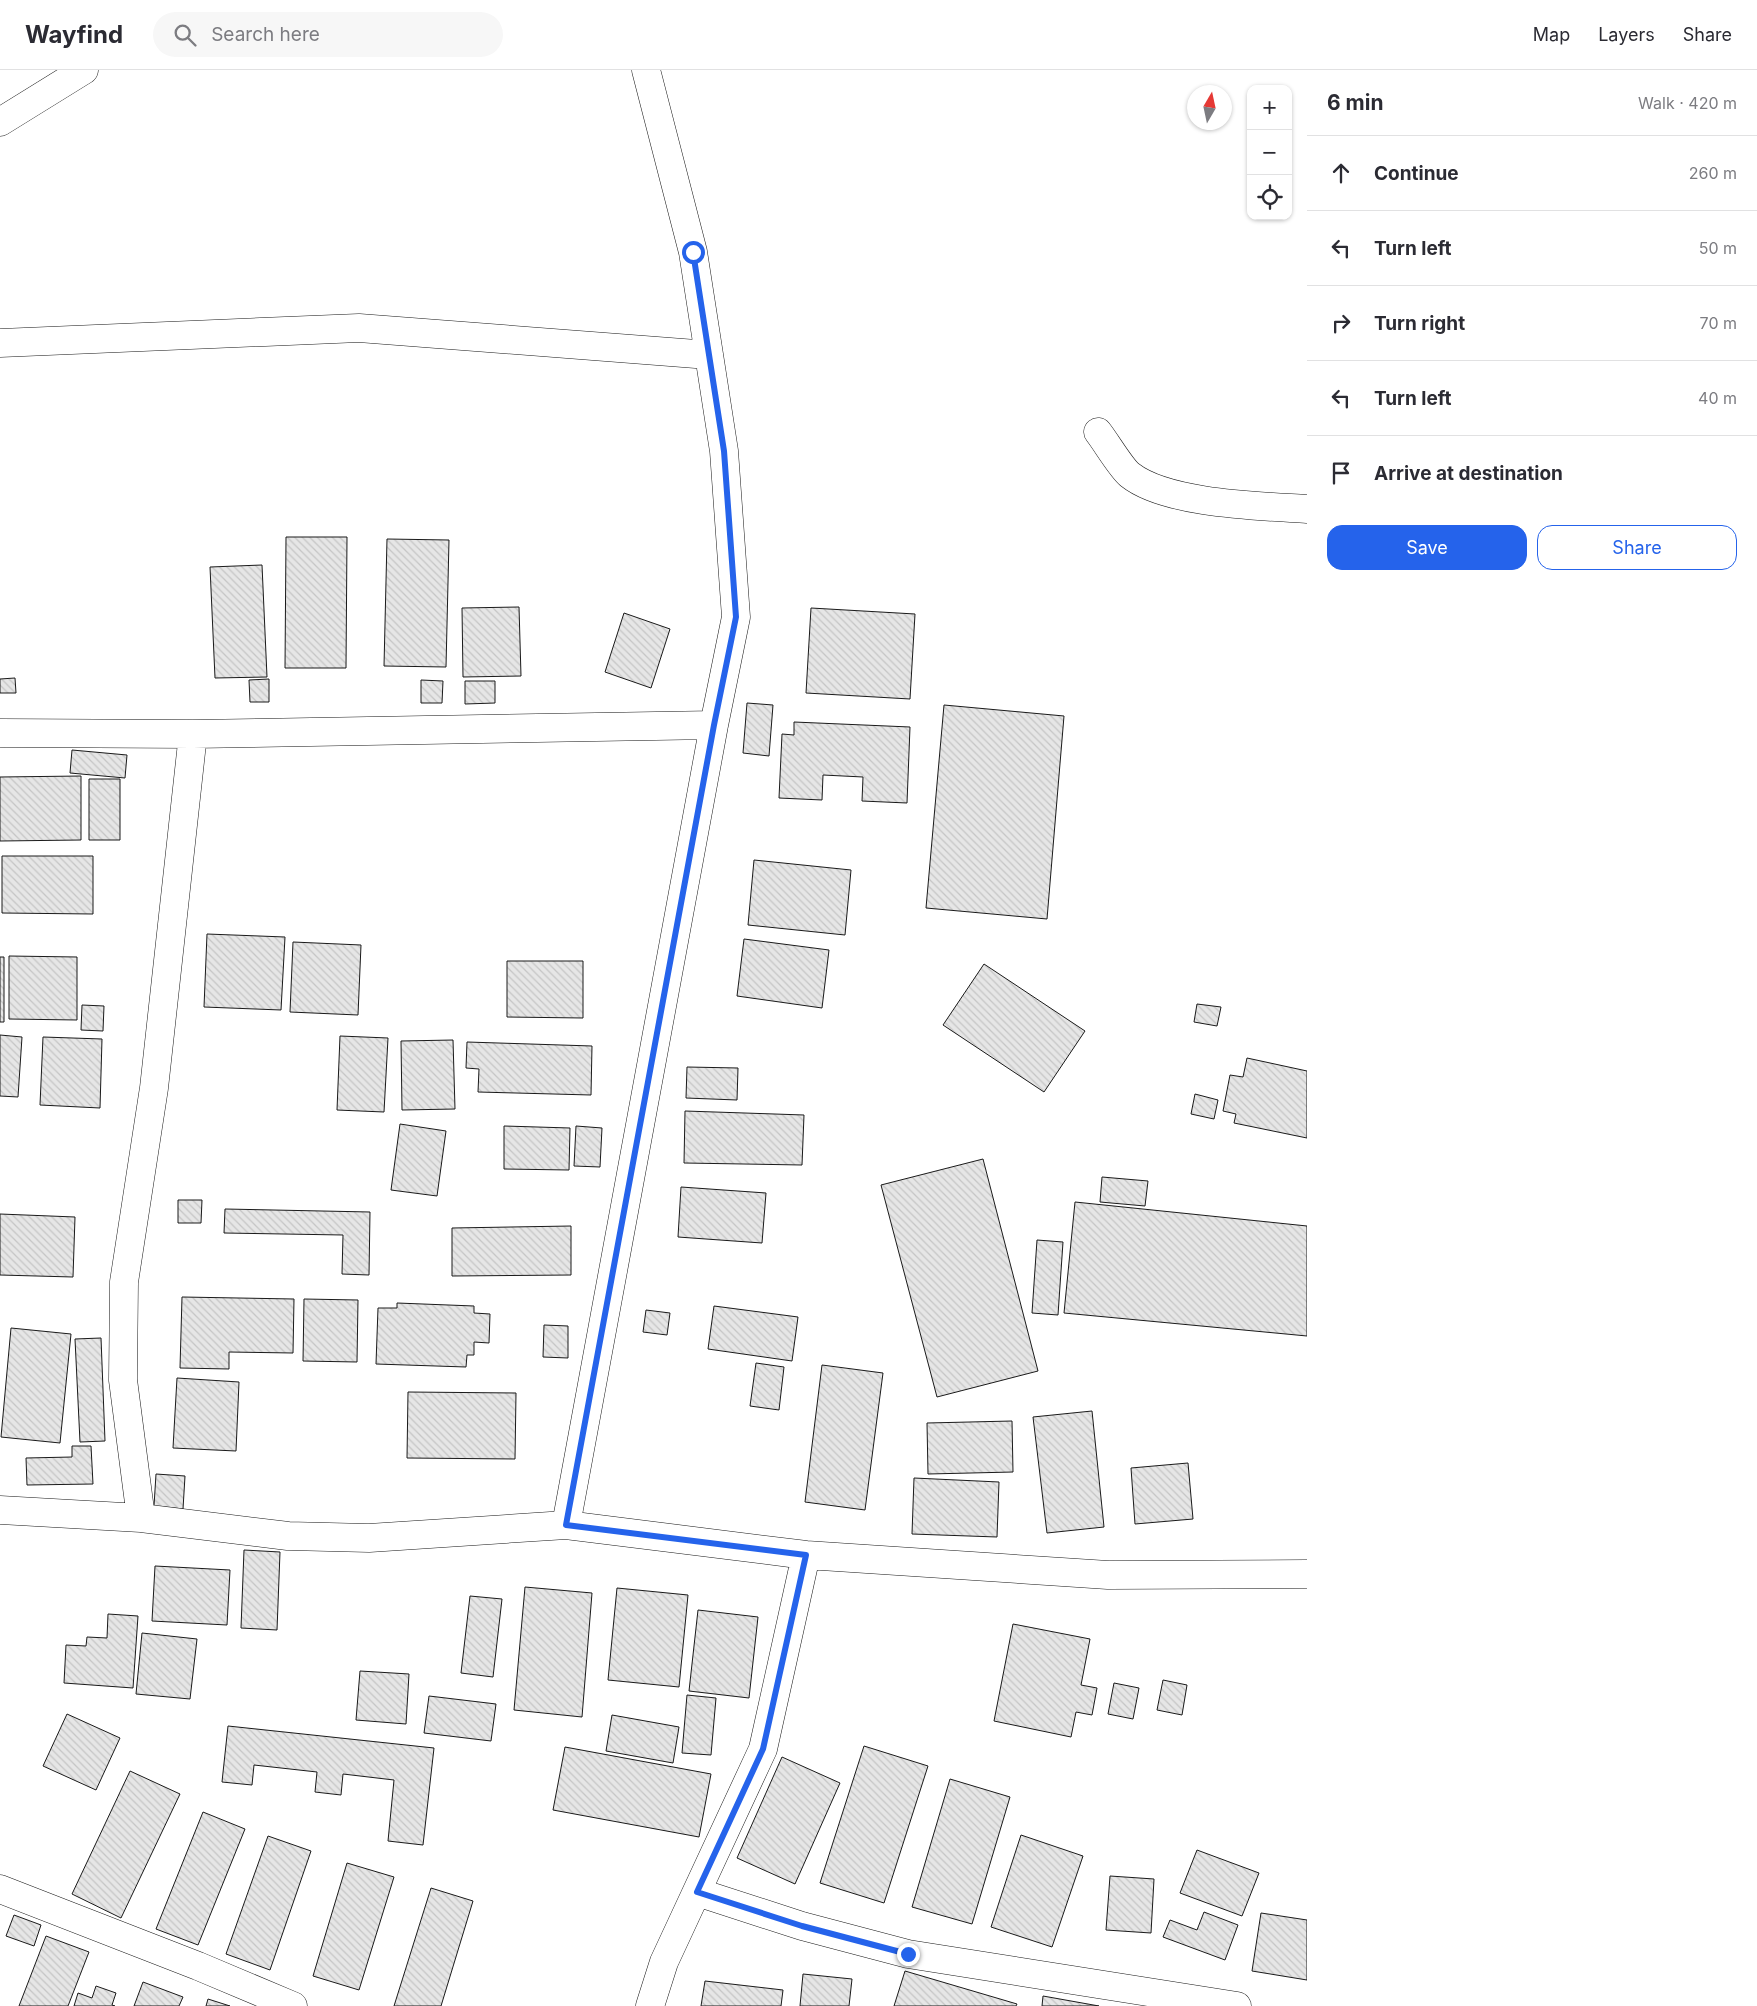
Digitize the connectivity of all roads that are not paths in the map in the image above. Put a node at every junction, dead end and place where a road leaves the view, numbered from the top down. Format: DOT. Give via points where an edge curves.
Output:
graph roads {
  1 [pos="84,70"];
  2 [pos="646,70"];
  3 [pos="0,122"];
  4 [pos="0,343"];
  5 [pos="709,355"];
  6 [pos="1098,432"];
  7 [pos="1307,509"];
  8 [pos="714,725"];
  9 [pos="0,733"];
  10 [pos="192,734"];
  11 [pos="0,1510"];
  12 [pos="141,1518"];
  13 [pos="566,1525"];
  14 [pos="806,1555"];
  15 [pos="1307,1574"];
  16 [pos="0,1889"];
  17 [pos="697,1892"];
  18 [pos="293,2006"];
  19 [pos="650,2006"];
  20 [pos="1237,2006"];
  1 -- 3 [label="street"];
  2 -- 5 [label="street" via="693,252"];
  4 -- 5 [label="street" via="359,328"];
  5 -- 8 [label="street" via="724,451 736,617"];
  6 -- 7 [label="street" via="1130,475 1154,487 1200,500"];
  8 -- 10 [label="street"];
  8 -- 13 [label="street"];
  9 -- 10 [label="street"];
  10 -- 12 [label="street" via="154,1088 124,1282 123,1380"];
  11 -- 12 [label="street"];
  12 -- 13 [label="street" via="288,1536 369,1538"];
  13 -- 14 [label="street"];
  14 -- 15 [label="street" via="1108,1575"];
  14 -- 17 [label="street" via="763,1749"];
  16 -- 18 [label="street"];
  17 -- 19 [label="street" via="664,1962"];
  17 -- 20 [label="street" via="802,1926 908,1954"];
}
